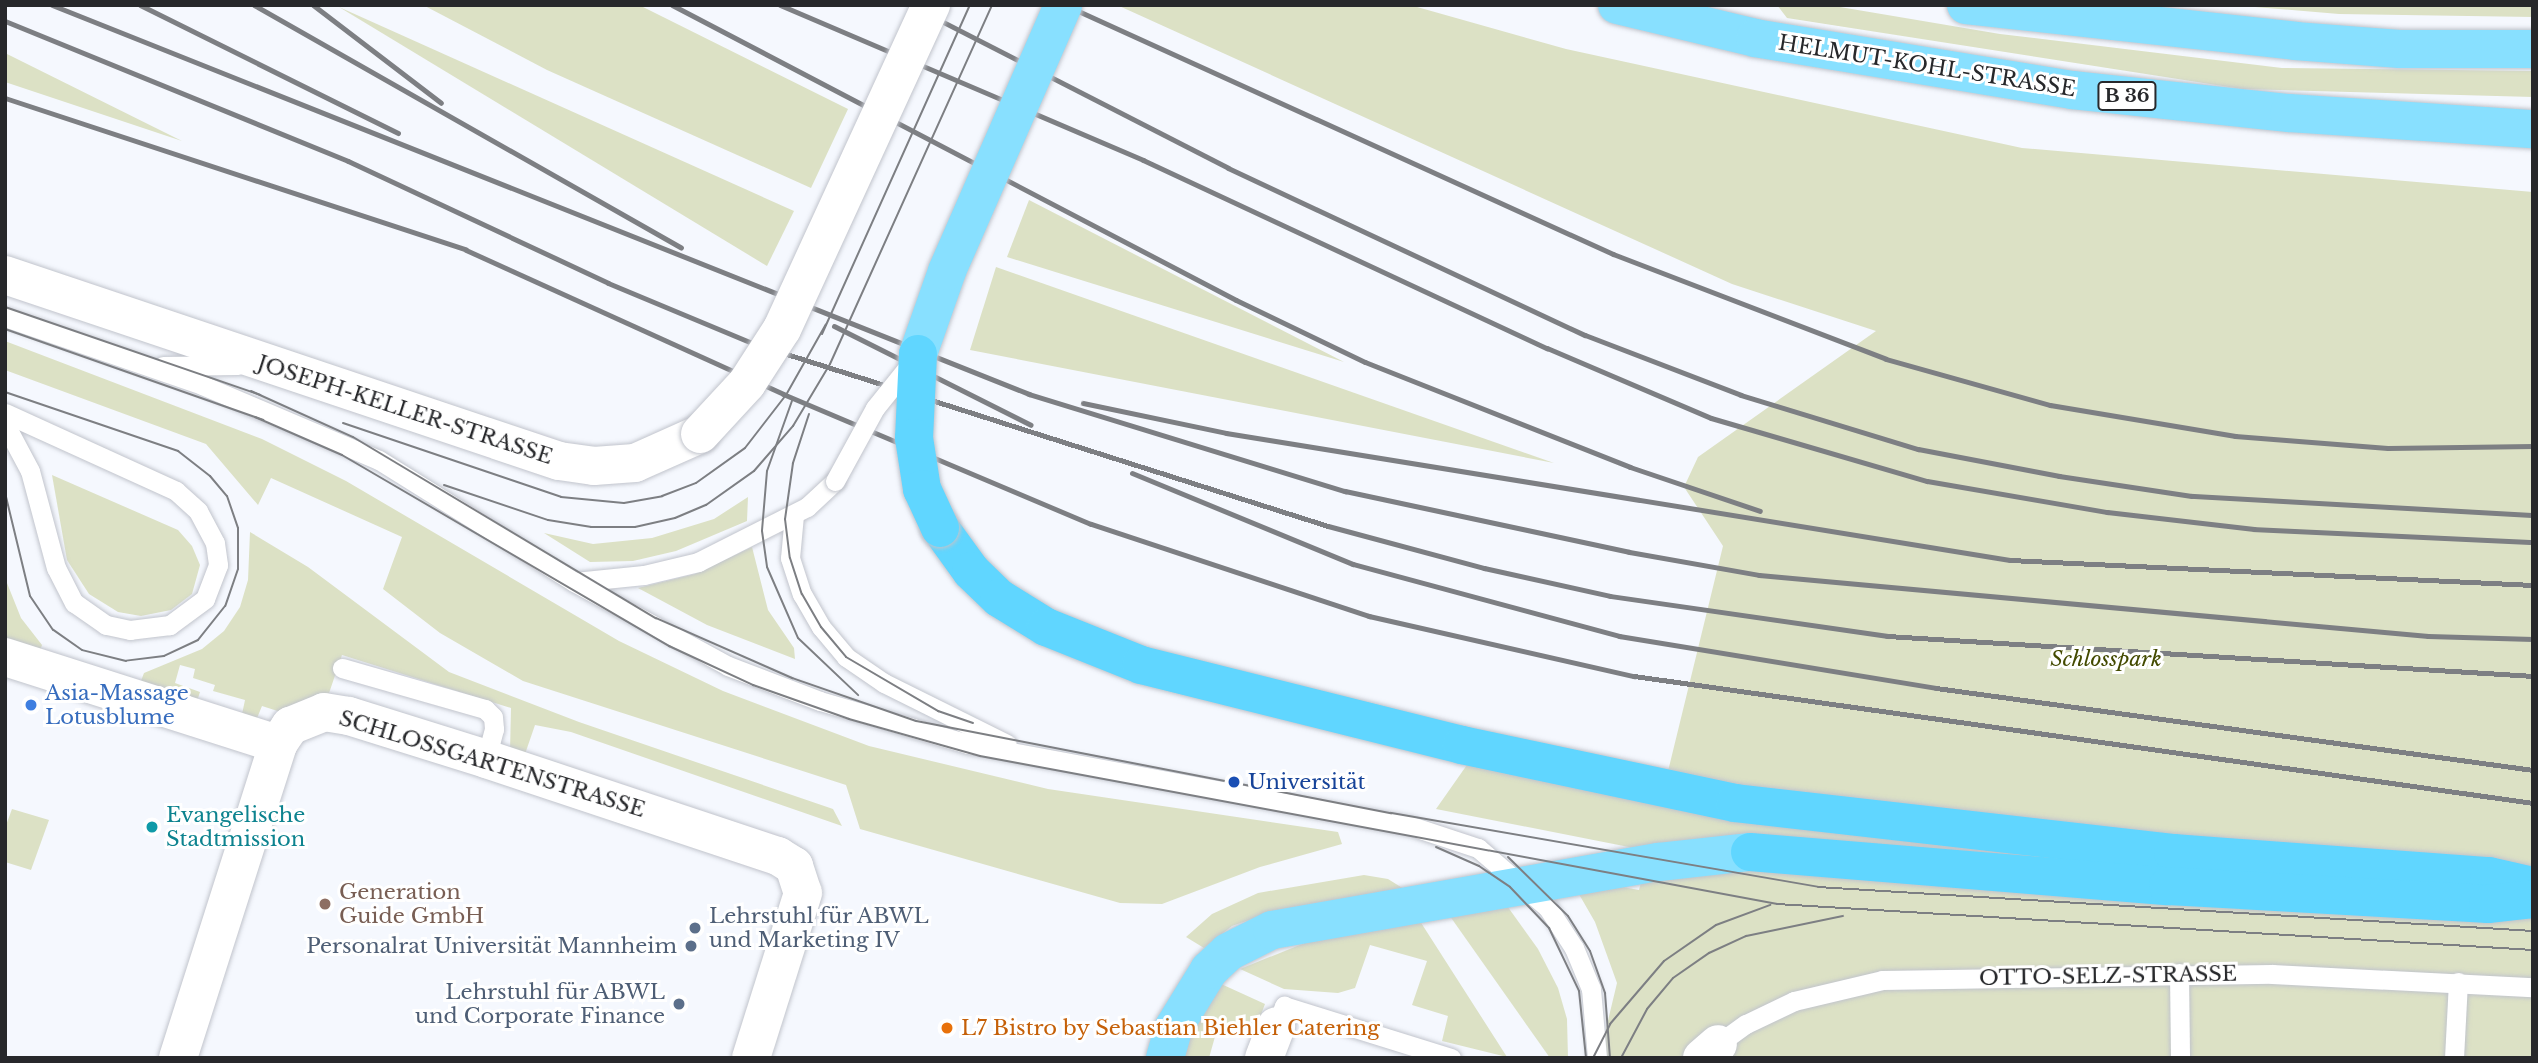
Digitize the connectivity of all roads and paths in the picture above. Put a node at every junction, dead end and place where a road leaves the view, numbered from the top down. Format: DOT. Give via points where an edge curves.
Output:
graph roads {
  1 [pos="931,5"];
  2 [pos="1063,5"];
  3 [pos="1617,5"];
  4 [pos="1726,5"];
  5 [pos="1966,5"];
  6 [pos="1755,38"];
  7 [pos="2533,49"];
  8 [pos="2523,131"];
  9 [pos="5,275"];
  10 [pos="5,317"];
  11 [pos="918,354"];
  12 [pos="145,365"];
  13 [pos="268,365"];
  14 [pos="5,413"];
  15 [pos="5,424"];
  16 [pos="794,515"];
  17 [pos="574,582"];
  18 [pos="5,657"];
  19 [pos="342,668"];
  20 [pos="275,754"];
  21 [pos="1035,758"];
  22 [pos="486,759"];
  23 [pos="1750,852"];
  24 [pos="1524,885"];
  25 [pos="2533,886"];
  26 [pos="2533,899"];
  27 [pos="2179,973"];
  28 [pos="2458,982"];
  29 [pos="2533,987"];
  30 [pos="1270,1042"];
  31 [pos="1710,1051"];
  32 [pos="178,1058"];
  33 [pos="751,1058"];
  34 [pos="1165,1058"];
  35 [pos="1451,1058"];
  36 [pos="1597,1058"];
  37 [pos="2180,1058"];
  38 [pos="2454,1058"];
  1 -- 13 [label="street, JOSEPH-KELLER-STRASSE, bridge" via="782,329 747,383 700,434 635,463 594,466 559,461"];
  2 -- 11 [label="main road, bridge" via="947,271"];
  3 -- 6 [label="main road, HELMUT-KOHL-STRASSE / B 36"];
  4 -- 6 [label="main road"];
  5 -- 7 [label="main road" via="2308,43 2400,49"];
  6 -- 8 [label="main road, HELMUT-KOHL-STRASSE / B 36" via="2071,90"];
  9 -- 13 [label="street, JOSEPH-KELLER-STRASSE"];
  10 -- 12 [label="lane"];
  11 -- 16 [label="lane, bridge" via="875,408 835,481"];
  11 -- 25 [label="highway, bridge" via="914,438 922,489 940,528 971,571 999,598 1046,627 1140,665 1462,745 1758,806 2173,853 2489,876"];
  12 -- 13 [label="lane"];
  12 -- 17 [label="lane" via="267,410 379,460"];
  14 -- 15 [label="lane" via="142,472 191,504 210,529 218,565 205,599 190,613 150,629 106,625 80,609 63,586 30,471"];
  16 -- 17 [label="lane" via="698,562 644,575"];
  16 -- 21 [label="lane" via="790,558 802,594 846,657 895,689"];
  17 -- 21 [label="lane" via="728,666 933,734"];
  18 -- 20 [label="street"];
  19 -- 22 [label="lane" via="485,709 493,717 494,729"];
  20 -- 22 [label="street, SCHLOSSGARTENSTRASSE" via="300,720 337,713"];
  20 -- 32 [label="street"];
  21 -- 24 [label="lane" via="1411,826 1478,848"];
  22 -- 33 [label="street, SCHLOSSGARTENSTRASSE" via="778,856 794,866 803,892"];
  23 -- 24 [label="main road"];
  23 -- 26 [label="highway" via="2182,887 2488,904"];
  24 -- 34 [label="main road" via="1301,922 1253,937 1228,952 1198,985 1174,1027"];
  24 -- 36 [label="lane" via="1548,908 1574,948 1591,989"];
  27 -- 28 [label="lane, OTTO-SELZ-STRASSE"];
  27 -- 31 [label="lane, OTTO-SELZ-STRASSE" via="1882,980 1794,1001 1746,1024"];
  27 -- 37 [label="lane"];
  28 -- 29 [label="lane, OTTO-SELZ-STRASSE"];
  28 -- 38 [label="lane"];
  30 -- 35 [label="lane" via="1284,1006"];
}
